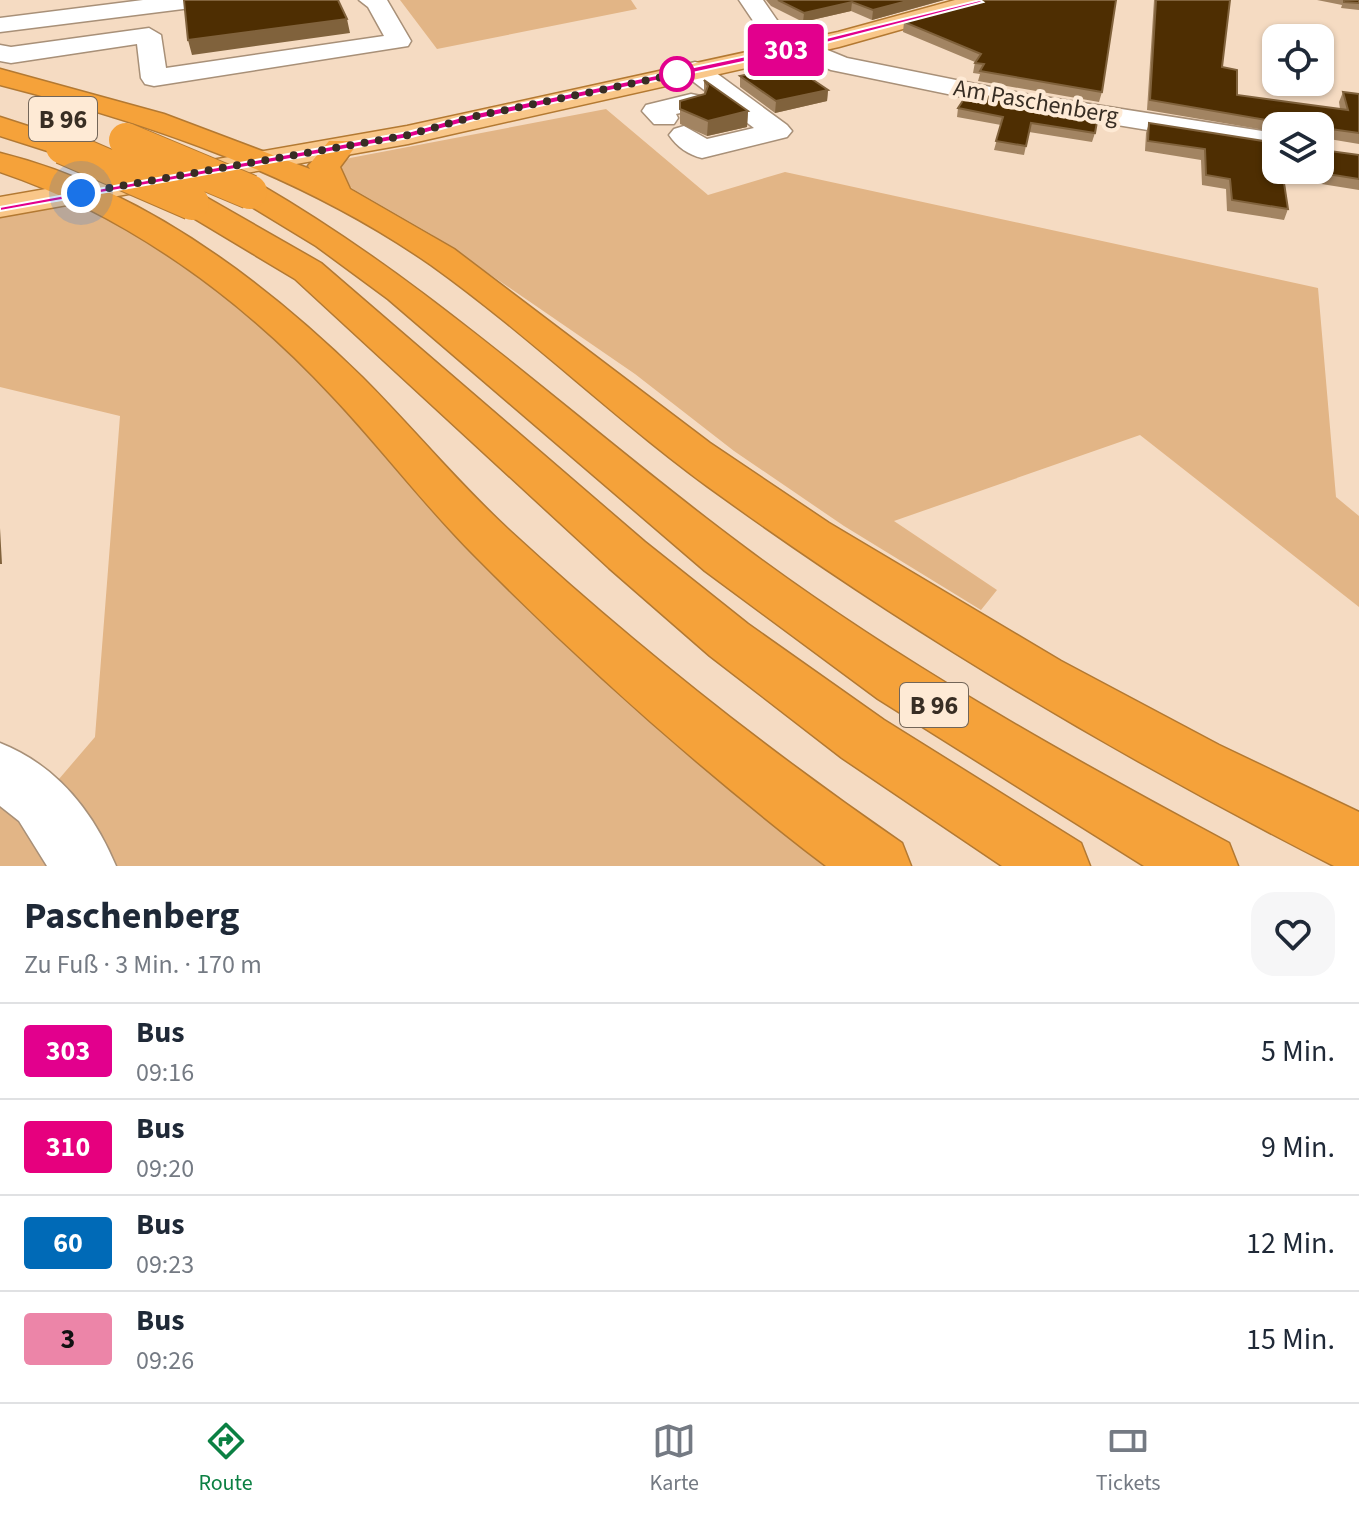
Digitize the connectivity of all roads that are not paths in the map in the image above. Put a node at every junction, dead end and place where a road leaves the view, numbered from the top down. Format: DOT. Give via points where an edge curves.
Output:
graph roads {
  1 [pos="199,0"];
  2 [pos="371,0"];
  3 [pos="751,0"];
  4 [pos="980,0"];
  5 [pos="0,25"];
  6 [pos="799,47"];
  7 [pos="0,53"];
  8 [pos="695,70"];
  9 [pos="0,77"];
  10 [pos="625,86"];
  11 [pos="712,98"];
  12 [pos="0,102"];
  13 [pos="472,117"];
  14 [pos="668,121"];
  15 [pos="0,126"];
  16 [pos="1262,140"];
  17 [pos="340,147"];
  18 [pos="232,148"];
  19 [pos="0,162"];
  20 [pos="256,177"];
  21 [pos="66,186"];
  22 [pos="0,189"];
  23 [pos="335,192"];
  24 [pos="0,207"];
  25 [pos="0,771"];
  26 [pos="1359,845"];
  27 [pos="1359,855"];
  28 [pos="84,866"];
  29 [pos="879,866"];
  30 [pos="1058,866"];
  31 [pos="1206,866"];
  32 [pos="1358,866"];
  1 -- 5 [label="street"];
  2 -- 7 [label="street" via="399,41 154,78 149,35"];
  3 -- 6 [label="street, Am Paschenberg" via="777,38"];
  4 -- 6 [label="main road"];
  6 -- 8 [label="main road"];
  6 -- 16 [label="street, Am Paschenberg" via="840,64 979,93"];
  8 -- 10 [label="main road"];
  8 -- 11 [label="street"];
  9 -- 18 [label="highway" via="178,126"];
  10 -- 13 [label="main road"];
  10 -- 14 [label="street"];
  11 -- 14 [label="street"];
  11 -- 14 [label="street" via="777,131 702,149"];
  12 -- 20 [label="highway, B 96, bridge"];
  13 -- 17 [label="main road"];
  13 -- 18 [label="main road" via="357,126"];
  15 -- 30 [label="highway, B 96, bridge" via="192,203 308,271 729,640 863,739"];
  17 -- 20 [label="main road"];
  17 -- 23 [label="highway" via="324,166"];
  18 -- 20 [label="highway"];
  18 -- 21 [label="main road"];
  19 -- 21 [label="highway"];
  20 -- 21 [label="main road"];
  20 -- 23 [label="highway"];
  20 -- 31 [label="highway, B 96" via="779,601 1079,795"];
  21 -- 22 [label="main road"];
  21 -- 24 [label="main road"];
  21 -- 29 [label="highway" via="157,235 240,292 326,366 555,603 742,765"];
  23 -- 26 [label="highway" via="459,269 733,483 880,582 1151,742"];
  25 -- 28 [label="street" via="41,800"];
  27 -- 32 [label="street"];
}
